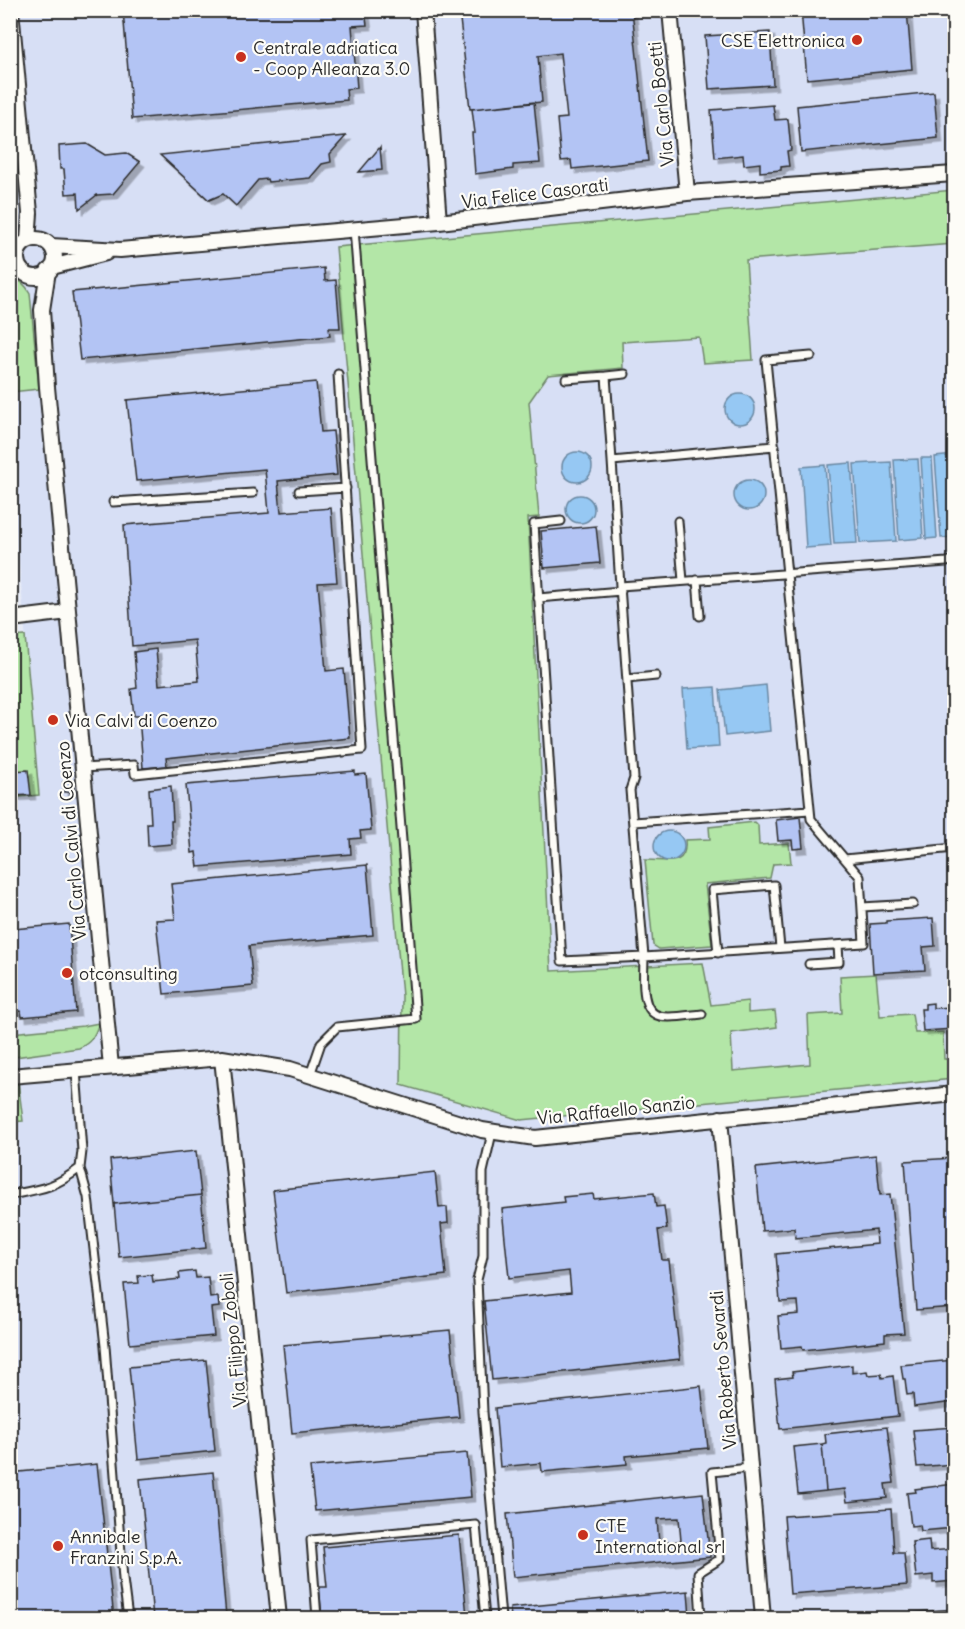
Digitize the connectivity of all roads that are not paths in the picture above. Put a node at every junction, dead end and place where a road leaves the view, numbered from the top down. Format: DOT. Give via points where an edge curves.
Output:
graph roads {
  1 [pos="11,10"];
  2 [pos="423,10"];
  3 [pos="670,10"];
  4 [pos="12,33"];
  5 [pos="954,174"];
  6 [pos="687,193"];
  7 [pos="439,222"];
  8 [pos="354,228"];
  9 [pos="29,246"];
  10 [pos="120,250"];
  11 [pos="50,269"];
  12 [pos="21,271"];
  13 [pos="42,310"];
  14 [pos="811,356"];
  15 [pos="338,374"];
  16 [pos="625,374"];
  17 [pos="606,376"];
  18 [pos="566,379"];
  19 [pos="775,446"];
  20 [pos="612,461"];
  21 [pos="346,488"];
  22 [pos="299,491"];
  23 [pos="253,493"];
  24 [pos="113,502"];
  25 [pos="561,521"];
  26 [pos="678,521"];
  27 [pos="954,559"];
  28 [pos="787,574"];
  29 [pos="697,580"];
  30 [pos="683,581"];
  31 [pos="620,588"];
  32 [pos="538,598"];
  33 [pos="68,612"];
  34 [pos="700,616"];
  35 [pos="20,618"];
  36 [pos="656,676"];
  37 [pos="627,679"];
  38 [pos="82,768"];
  39 [pos="810,810"];
  40 [pos="633,822"];
  41 [pos="954,848"];
  42 [pos="844,859"];
  43 [pos="913,904"];
  44 [pos="862,907"];
  45 [pos="838,945"];
  46 [pos="780,948"];
  47 [pos="718,952"];
  48 [pos="644,957"];
  49 [pos="809,963"];
  50 [pos="702,1014"];
  51 [pos="222,1058"];
  52 [pos="111,1067"];
  53 [pos="76,1070"];
  54 [pos="310,1075"];
  55 [pos="10,1076"];
  56 [pos="954,1095"];
  57 [pos="720,1118"];
  58 [pos="492,1133"];
  59 [pos="80,1168"];
  60 [pos="10,1194"];
  61 [pos="749,1468"];
  62 [pos="501,1616"];
  63 [pos="128,1618"];
  64 [pos="279,1618"];
  65 [pos="317,1618"];
  66 [pos="485,1618"];
  67 [pos="493,1618"];
  68 [pos="701,1618"];
  69 [pos="764,1618"];
  1 -- 4 [label="street"];
  2 -- 7 [label="street"];
  3 -- 6 [label="street, Via Carlo Boetti"];
  4 -- 9 [label="street" via="30,213"];
  5 -- 6 [label="street, Via Felice Casorati"];
  6 -- 7 [label="street, Via Felice Casorati"];
  7 -- 8 [label="street, Via Felice Casorati"];
  8 -- 10 [label="street, Via Felice Casorati"];
  8 -- 54 [label="lane" via="416,1019 337,1027 321,1042"];
  9 -- 10 [label="street, Via Felice Casorati"];
  9 -- 11 [label="street" via="54,256"];
  9 -- 12 [label="street" via="17,257"];
  10 -- 11 [label="street, Via Felice Casorati"];
  11 -- 12 [label="street, Via Felice Casorati" via="40,276"];
  11 -- 13 [label="street, Via Carlo Calvi di Coenzo"];
  12 -- 13 [label="street, Via Carlo Calvi di Coenzo"];
  13 -- 33 [label="street, Via Carlo Calvi di Coenzo"];
  14 -- 19 [label="lane" via="766,360"];
  15 -- 21 [label="lane"];
  16 -- 17 [label="lane"];
  17 -- 18 [label="lane"];
  17 -- 20 [label="lane"];
  19 -- 20 [label="lane"];
  19 -- 28 [label="lane"];
  20 -- 31 [label="lane"];
  21 -- 22 [label="lane"];
  21 -- 38 [label="lane" via="362,750 135,774 134,765"];
  23 -- 24 [label="lane"];
  25 -- 32 [label="lane" via="534,524"];
  26 -- 30 [label="lane"];
  27 -- 28 [label="lane"];
  28 -- 29 [label="lane"];
  28 -- 39 [label="lane"];
  29 -- 30 [label="lane"];
  29 -- 34 [label="lane"];
  30 -- 31 [label="lane"];
  31 -- 32 [label="lane"];
  31 -- 37 [label="lane"];
  32 -- 48 [label="lane" via="562,961"];
  33 -- 35 [label="street"];
  33 -- 38 [label="street, Via Carlo Calvi di Coenzo"];
  36 -- 37 [label="lane"];
  37 -- 40 [label="lane"];
  38 -- 52 [label="street, Via Carlo Calvi di Coenzo"];
  39 -- 40 [label="lane"];
  39 -- 42 [label="lane" via="811,819"];
  40 -- 48 [label="lane"];
  41 -- 42 [label="lane"];
  42 -- 44 [label="lane" via="860,878"];
  43 -- 44 [label="lane"];
  44 -- 45 [label="lane" via="864,943"];
  45 -- 46 [label="lane"];
  45 -- 49 [label="lane" via="838,962"];
  46 -- 47 [label="lane"];
  46 -- 47 [label="lane" via="774,885 712,890"];
  47 -- 48 [label="lane"];
  48 -- 50 [label="lane" via="646,1005 652,1013 660,1017"];
  51 -- 52 [label="street, Via Raffaello Sanzio"];
  51 -- 54 [label="street, Via Raffaello Sanzio"];
  51 -- 64 [label="street, Via Filippo Zoboli"];
  52 -- 53 [label="street, Via Raffaello Sanzio"];
  53 -- 55 [label="street, Via Raffaello Sanzio"];
  53 -- 59 [label="lane"];
  54 -- 58 [label="street, Via Raffaello Sanzio"];
  56 -- 57 [label="street, Via Raffaello Sanzio"];
  57 -- 58 [label="street, Via Raffaello Sanzio" via="535,1138"];
  57 -- 61 [label="street, Via Roberto Sevardi"];
  58 -- 62 [label="lane" via="483,1173 483,1256 477,1280 483,1412"];
  59 -- 60 [label="lane" via="48,1188"];
  59 -- 63 [label="lane" via="88,1197 105,1346"];
  61 -- 68 [label="lane" via="712,1472 720,1559 698,1573"];
  61 -- 69 [label="street, Via Roberto Sevardi"];
  62 -- 67 [label="lane"];
  65 -- 66 [label="lane" via="311,1540 476,1525"];
}
